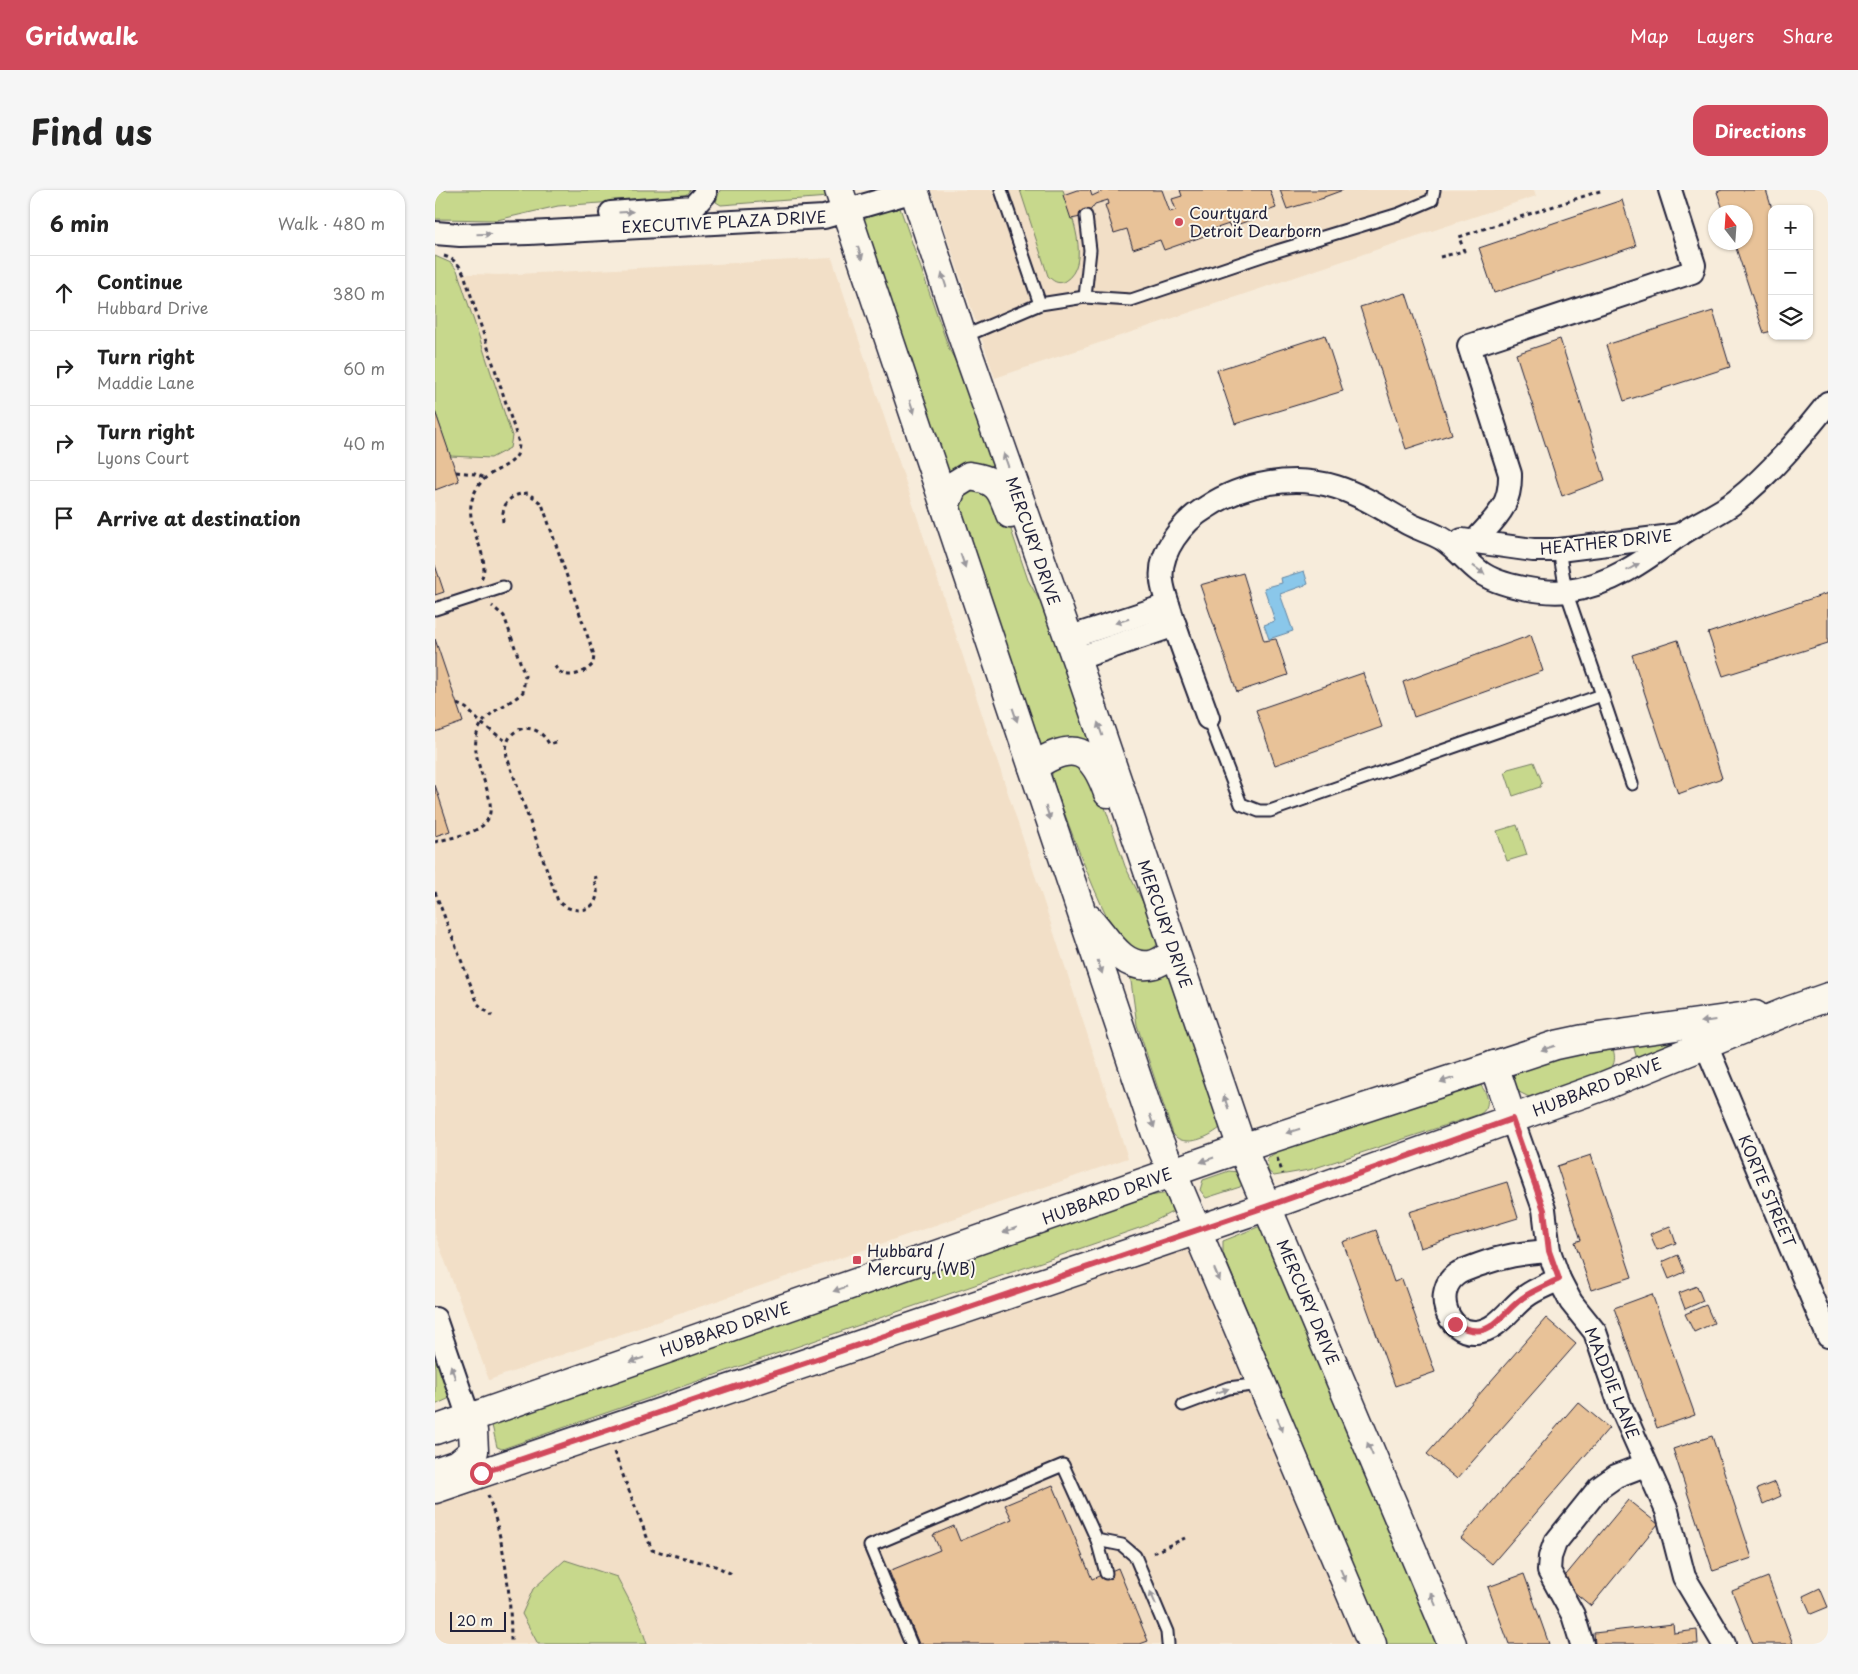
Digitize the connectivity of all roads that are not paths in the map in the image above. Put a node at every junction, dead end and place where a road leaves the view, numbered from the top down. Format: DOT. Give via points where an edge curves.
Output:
graph roads {
  1 [pos="705,190"];
  2 [pos="915,190"];
  3 [pos="1001,190"];
  4 [pos="1434,190"];
  5 [pos="1670,190"];
  6 [pos="843,201"];
  7 [pos="1086,216"];
  8 [pos="529,233"];
  9 [pos="435,244"];
  10 [pos="1085,297"];
  11 [pos="1040,304"];
  12 [pos="963,337"];
  13 [pos="1828,403"];
  14 [pos="945,506"];
  15 [pos="1679,535"];
  16 [pos="1442,539"];
  17 [pos="1475,540"];
  18 [pos="1559,550"];
  19 [pos="503,587"];
  20 [pos="1566,591"];
  21 [pos="435,609"];
  22 [pos="1172,615"];
  23 [pos="1068,638"];
  24 [pos="1601,695"];
  25 [pos="1208,718"];
  26 [pos="1033,767"];
  27 [pos="1633,784"];
  28 [pos="1081,911"];
  29 [pos="1166,924"];
  30 [pos="1175,953"];
  31 [pos="1828,997"];
  32 [pos="1791,1010"];
  33 [pos="1613,1034"];
  34 [pos="1706,1045"];
  35 [pos="1494,1065"];
  36 [pos="1623,1079"];
  37 [pos="1512,1119"];
  38 [pos="1242,1148"];
  39 [pos="1172,1173"];
  40 [pos="1268,1206"];
  41 [pos="1199,1230"];
  42 [pos="1549,1251"];
  43 [pos="1559,1279"];
  44 [pos="435,1319"];
  45 [pos="1828,1336"];
  46 [pos="1263,1383"];
  47 [pos="1183,1405"];
  48 [pos="469,1418"];
  49 [pos="435,1430"];
  50 [pos="1645,1465"];
  51 [pos="435,1472"];
  52 [pos="435,1489"];
  53 [pos="1097,1540"];
  54 [pos="1106,1573"];
  55 [pos="911,1644"];
  56 [pos="1168,1644"];
  57 [pos="1372,1644"];
  58 [pos="1452,1644"];
  59 [pos="1581,1644"];
  60 [pos="1724,1644"];
  8 -- 1 [label="street, EXECUTIVE PLAZA DRIVE, one-way" via="559,217 693,207"];
  2 -- 6 [label="street, EXECUTIVE PLAZA DRIVE"];
  12 -- 2 [label="street, MERCURY DRIVE, one-way"];
  3 -- 11 [label="lane"];
  4 -- 10 [label="lane" via="1432,200 1399,214 1131,300"];
  5 -- 17 [label="street" via="1694,266 1692,272 1469,346 1510,474 1511,492 1502,509"];
  6 -- 8 [label="street, EXECUTIVE PLAZA DRIVE" via="824,218"];
  6 -- 14 [label="street, one-way"];
  7 -- 10 [label="lane" via="1090,250"];
  9 -- 8 [label="street, EXECUTIVE PLAZA DRIVE, one-way" via="460,235"];
  10 -- 11 [label="lane"];
  11 -- 12 [label="lane"];
  23 -- 12 [label="street, MERCURY DRIVE, one-way"];
  13 -- 15 [label="street, HEATHER DRIVE" via="1778,462 1735,502"];
  14 -- 23 [label="street" via="953,486 969,476 987,479 1001,489 1031,571"];
  14 -- 26 [label="street, one-way"];
  15 -- 18 [label="street, HEATHER DRIVE"];
  20 -- 15 [label="street, HEATHER DRIVE, one-way" via="1600,584 1626,572"];
  16 -- 17 [label="street, HEATHER DRIVE"];
  16 -- 20 [label="street, HEATHER DRIVE, one-way" via="1481,573 1513,586"];
  16 -- 22 [label="street, HEATHER DRIVE" via="1335,486 1273,482 1230,494 1192,516 1177,532 1167,552 1161,580"];
  17 -- 18 [label="street, HEATHER DRIVE" via="1533,550"];
  18 -- 20 [label="lane"];
  19 -- 21 [label="lane"];
  20 -- 24 [label="lane"];
  22 -- 23 [label="street"];
  22 -- 25 [label="street, HEATHER DRIVE"];
  29 -- 23 [label="street, MERCURY DRIVE, one-way"];
  24 -- 25 [label="lane" via="1270,811 1259,811 1241,804"];
  24 -- 27 [label="lane"];
  26 -- 28 [label="street, one-way"];
  26 -- 29 [label="street" via="1066,751 1084,755 1100,770 1132,864"];
  28 -- 30 [label="street" via="1118,954 1134,964 1151,965"];
  28 -- 39 [label="street, one-way"];
  29 -- 30 [label="street, MERCURY DRIVE"];
  38 -- 30 [label="street, MERCURY DRIVE, one-way"];
  31 -- 32 [label="street, HUBBARD DRIVE"];
  32 -- 33 [label="street, HUBBARD DRIVE, one-way"];
  32 -- 34 [label="street, HUBBARD DRIVE"];
  33 -- 35 [label="street, HUBBARD DRIVE, one-way" via="1556,1045"];
  33 -- 36 [label="street" via="1626,1052"];
  34 -- 36 [label="street, HUBBARD DRIVE"];
  34 -- 45 [label="street, KORTE STREET"];
  35 -- 37 [label="street"];
  35 -- 38 [label="street, HUBBARD DRIVE, one-way"];
  36 -- 37 [label="street, HUBBARD DRIVE"];
  37 -- 40 [label="street, HUBBARD DRIVE"];
  37 -- 42 [label="street, MADDIE LANE" via="1544,1210"];
  38 -- 39 [label="street, HUBBARD DRIVE, one-way"];
  38 -- 40 [label="street, MERCURY DRIVE"];
  39 -- 41 [label="street"];
  39 -- 48 [label="street, HUBBARD DRIVE, one-way"];
  40 -- 41 [label="street, HUBBARD DRIVE"];
  58 -- 40 [label="street, MERCURY DRIVE, one-way"];
  41 -- 46 [label="street, one-way"];
  41 -- 52 [label="street, HUBBARD DRIVE"];
  42 -- 43 [label="street, MADDIE LANE"];
  42 -- 43 [label="street" via="1510,1254 1458,1273 1443,1290 1444,1302 1455,1324 1476,1332 1488,1328 1527,1295"];
  43 -- 50 [label="street, MADDIE LANE" via="1571,1302 1595,1332 1620,1406"];
  48 -- 44 [label="street, one-way"];
  47 -- 46 [label="lane, one-way" via="1228,1388"];
  46 -- 57 [label="street, one-way"];
  48 -- 49 [label="street, HUBBARD DRIVE"];
  48 -- 51 [label="street" via="474,1450 458,1464"];
  50 -- 59 [label="street" via="1616,1476 1599,1488 1555,1543 1549,1557 1549,1571 1573,1614"];
  50 -- 60 [label="street, MADDIE LANE" via="1667,1511 1684,1577"];
  53 -- 54 [label="lane"];
  53 -- 55 [label="lane" via="1063,1465 870,1546"];
  56 -- 53 [label="lane, one-way" via="1167,1632 1135,1556 1122,1545"];
}
